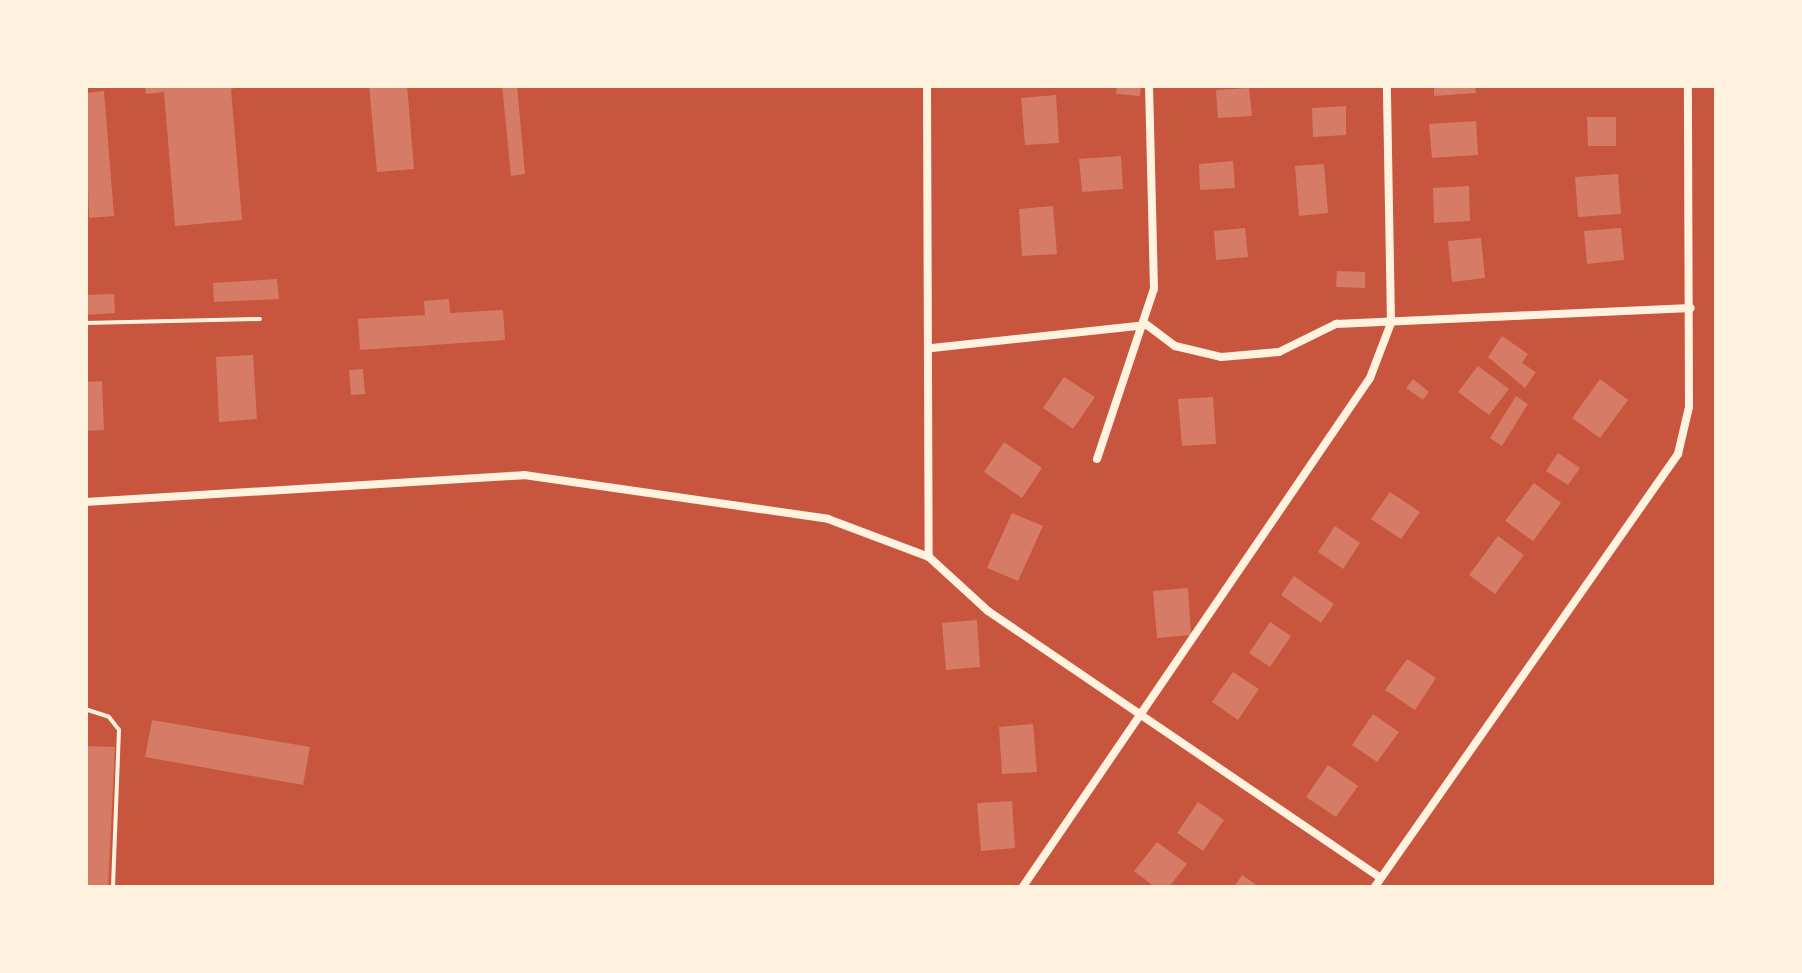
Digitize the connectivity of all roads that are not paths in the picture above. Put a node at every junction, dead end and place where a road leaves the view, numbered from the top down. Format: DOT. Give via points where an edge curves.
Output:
graph roads {
  1 [pos="927,85"];
  2 [pos="1150,85"];
  3 [pos="1386,85"];
  4 [pos="1688,85"];
  5 [pos="1691,308"];
  6 [pos="260,319"];
  7 [pos="85,323"];
  8 [pos="1391,323"];
  9 [pos="1147,326"];
  10 [pos="932,348"];
  11 [pos="1097,459"];
  12 [pos="85,502"];
  13 [pos="929,557"];
  14 [pos="85,710"];
  15 [pos="1144,717"];
  16 [pos="1381,878"];
  17 [pos="112,888"];
  18 [pos="1022,888"];
  19 [pos="1374,888"];
  1 -- 10 [label="street"];
  2 -- 9 [label="street" via="1154,289"];
  3 -- 8 [label="street"];
  4 -- 5 [label="street"];
  5 -- 8 [label="street"];
  5 -- 16 [label="street" via="1688,407 1678,454"];
  6 -- 7 [label="lane"];
  8 -- 9 [label="street" via="1336,324 1279,352 1221,357 1175,346"];
  8 -- 15 [label="street" via="1370,378"];
  9 -- 10 [label="street"];
  9 -- 11 [label="street"];
  10 -- 13 [label="street"];
  12 -- 13 [label="street" via="524,475 828,519"];
  13 -- 15 [label="street" via="988,611"];
  14 -- 17 [label="lane" via="109,717 118,730"];
  15 -- 16 [label="street"];
  15 -- 18 [label="street"];
  16 -- 19 [label="street"];
}
